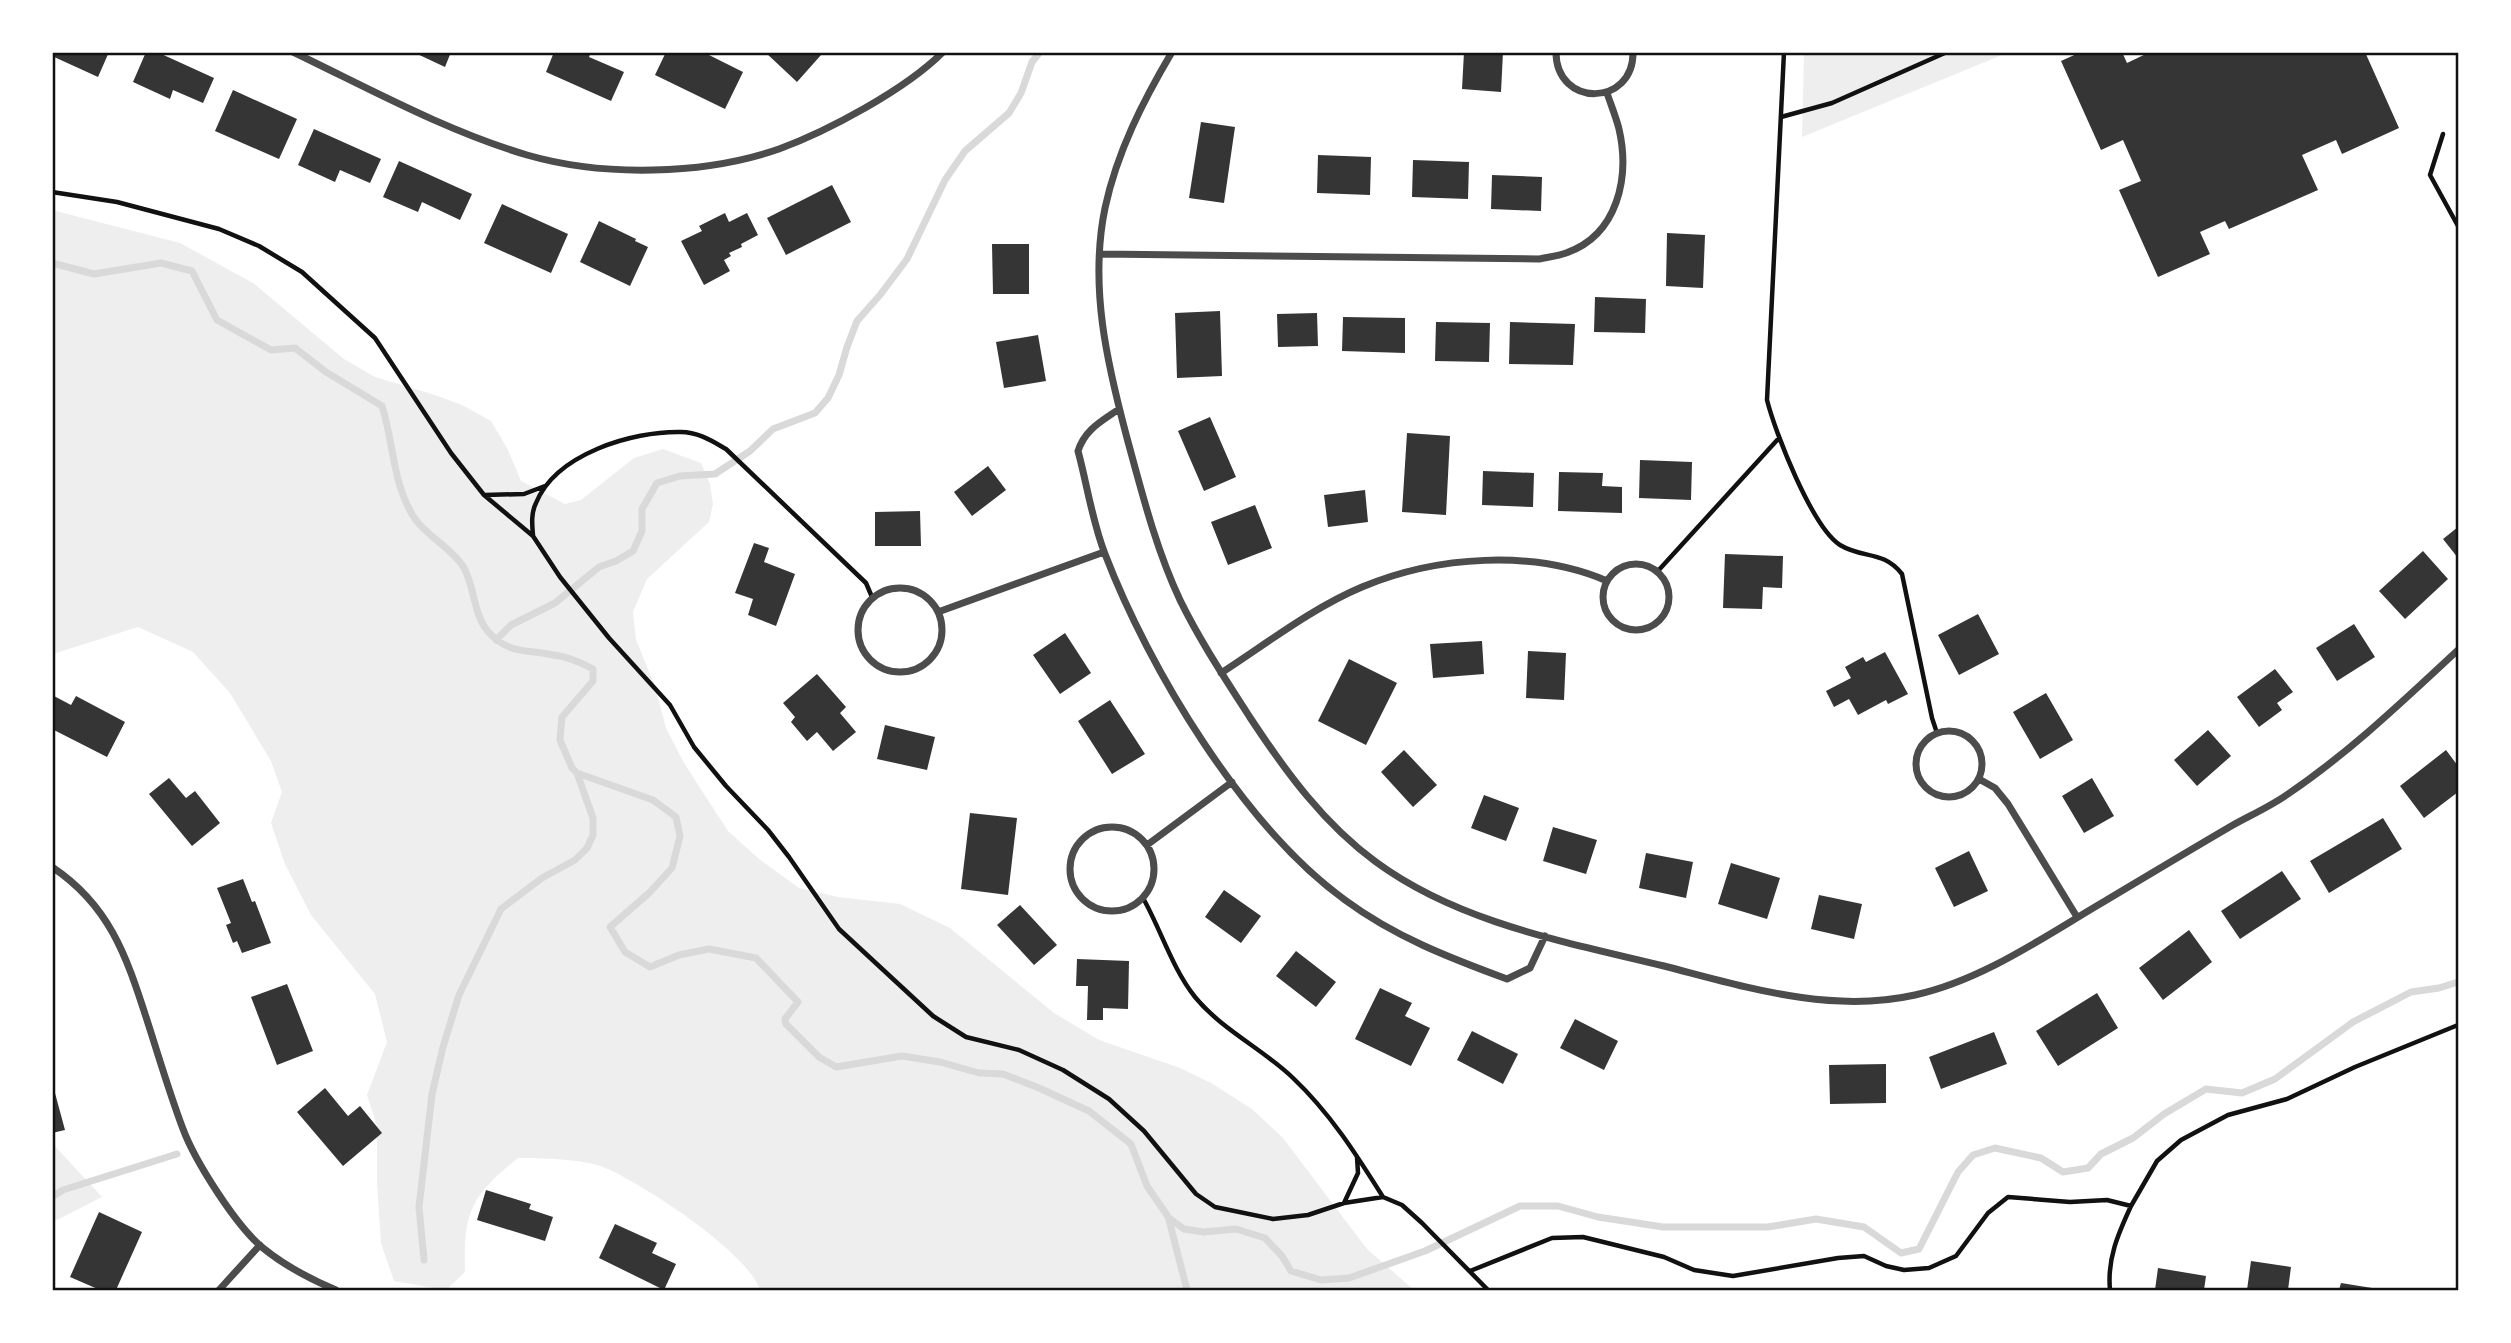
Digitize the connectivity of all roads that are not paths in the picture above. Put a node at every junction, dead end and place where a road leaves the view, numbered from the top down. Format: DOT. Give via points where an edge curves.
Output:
graph roads {
  1 [pos="293,52"];
  2 [pos="943,52"];
  3 [pos="1172,52"];
  4 [pos="1556,52"];
  5 [pos="1633,52"];
  6 [pos="1606,93"];
  7 [pos="1101,254"];
  8 [pos="1119,409"];
  9 [pos="1104,552"];
  10 [pos="1607,581"];
  11 [pos="938,612"];
  12 [pos="2459,650"];
  13 [pos="1221,673"];
  14 [pos="1979,779"];
  15 [pos="1232,782"];
  16 [pos="1147,845"];
  17 [pos="52,867"];
  18 [pos="2077,917"];
  19 [pos="1545,936"];
  20 [pos="260,1245"];
  21 [pos="219,1290"];
  22 [pos="336,1290"];
  1 -- 2 [label="street" via="484,142 578,166 627,170 725,163 776,150 817,134 897,90"];
  3 -- 7 [label="street" via="1129,132 1105,211"];
  4 -- 6 [label="street" via="1563,79 1575,90"];
  5 -- 6 [label="street" via="1630,72 1621,85"];
  6 -- 7 [label="street" via="1619,128 1622,186 1600,230 1565,254 1539,259"];
  7 -- 8 [label="street" via="1099,310"];
  8 -- 9 [label="street" via="1092,427 1078,451"];
  8 -- 13 [label="street" via="1154,533 1179,598"];
  9 -- 11 [label="street"];
  9 -- 15 [label="street" via="1178,702"];
  10 -- 10 [label="street" via="1606,612 1623,628 1643,629 1660,620 1668,603 1666,584 1657,572 1630,565"];
  10 -- 13 [label="street" via="1557,565 1503,561 1403,572 1361,587"];
  11 -- 11 [label="street" via="927,597 909,589 891,589 872,597 857,625 863,652 876,666 892,673 908,673 925,664 936,653 942,635"];
  12 -- 18 [label="street" via="2337,757 2286,795"];
  13 -- 19 [label="street" via="1309,799 1371,859 1435,898"];
  14 -- 14 [label="street" via="1983,766 1976,745 1960,733 1937,733 1919,751 1919,776 1934,794 1949,797 1970,790"];
  14 -- 18 [label="street" via="2008,804"];
  15 -- 16 [label="street"];
  15 -- 19 [label="street" via="1269,829 1343,899 1418,945 1507,979 1530,968"];
  16 -- 16 [label="street" via="1131,830 1111,826 1094,830 1079,841 1071,856 1073,886 1082,899 1097,908 1130,907 1152,884 1155,866"];
  17 -- 20 [label="street" via="73,881 97,908 120,944 184,1131 203,1170"];
  18 -- 19 [label="street" via="1959,981 1913,995 1823,1002"];
  20 -- 21 [label="street"];
  20 -- 22 [label="street" via="289,1267"];
}
